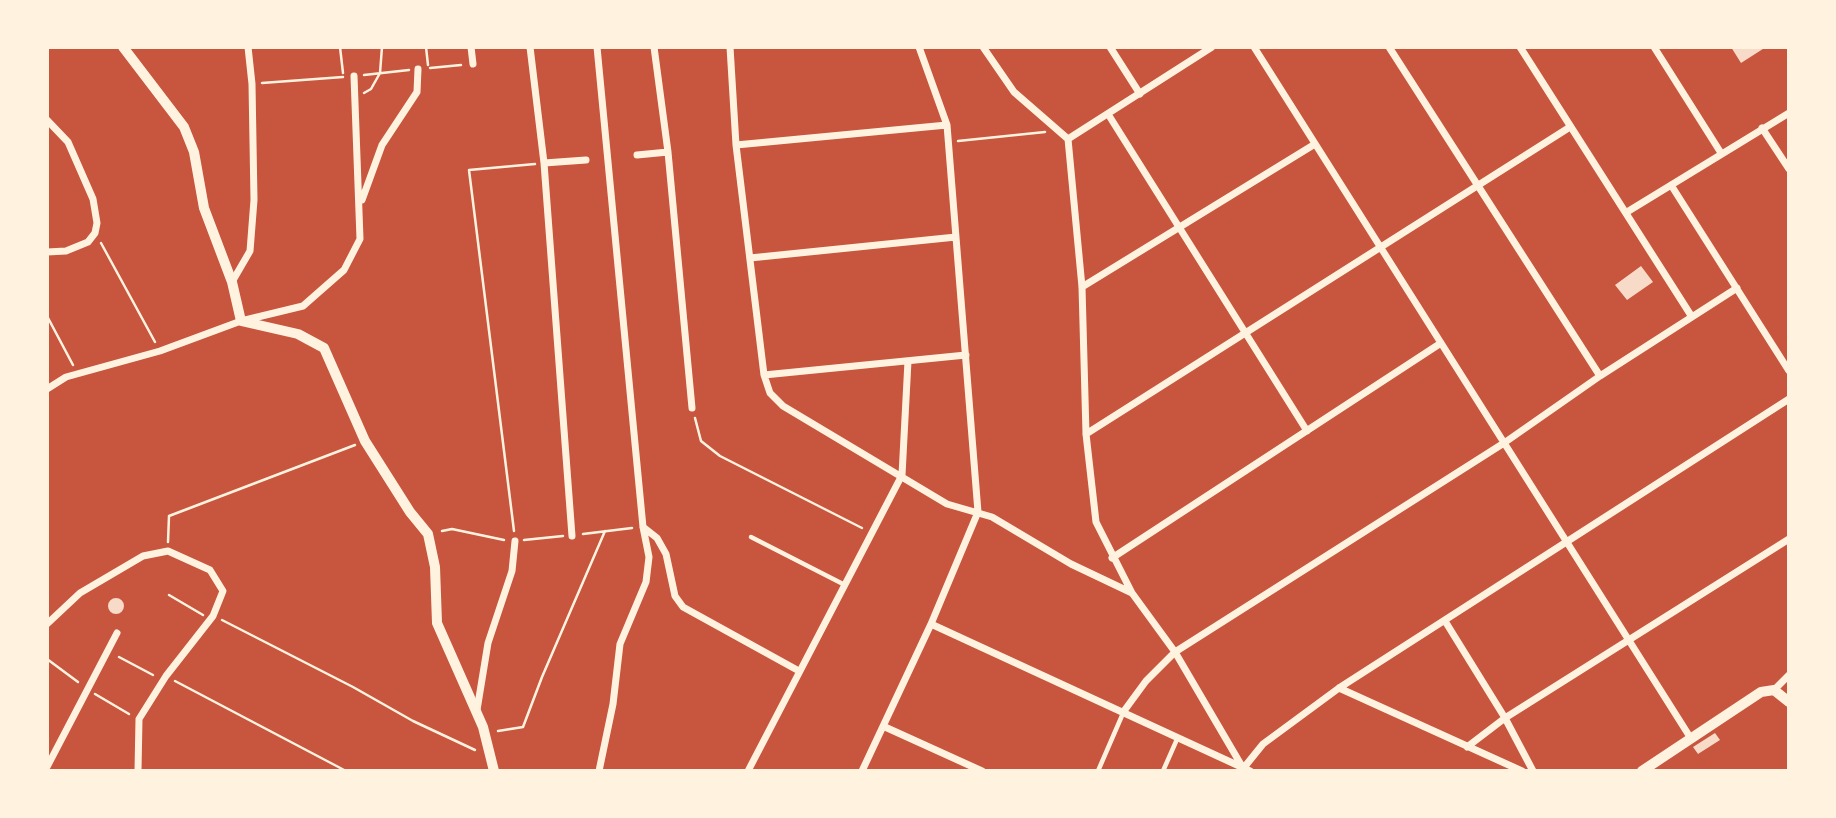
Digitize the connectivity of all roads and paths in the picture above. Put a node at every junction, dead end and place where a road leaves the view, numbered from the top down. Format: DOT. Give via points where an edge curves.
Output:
graph roads {
  1 [pos="123,47"];
  2 [pos="248,47"];
  3 [pos="341,47"];
  4 [pos="382,47"];
  5 [pos="426,47"];
  6 [pos="471,47"];
  7 [pos="530,47"];
  8 [pos="597,47"];
  9 [pos="654,47"];
  10 [pos="730,47"];
  11 [pos="919,47"];
  12 [pos="983,47"];
  13 [pos="1110,47"];
  14 [pos="1212,47"];
  15 [pos="1254,47"];
  16 [pos="1389,47"];
  17 [pos="1520,47"];
  18 [pos="1654,47"];
  19 [pos="473,64"];
  20 [pos="429,68"];
  21 [pos="418,69"];
  22 [pos="354,76"];
  23 [pos="343,77"];
  24 [pos="1140,94"];
  25 [pos="355,99"];
  26 [pos="1789,113"];
  27 [pos="1108,114"];
  28 [pos="47,120"];
  29 [pos="947,125"];
  30 [pos="1570,127"];
  31 [pos="1762,128"];
  32 [pos="1062,131"];
  33 [pos="1069,139"];
  34 [pos="948,142"];
  35 [pos="1315,144"];
  36 [pos="736,145"];
  37 [pos="668,152"];
  38 [pos="1721,153"];
  39 [pos="637,155"];
  40 [pos="586,160"];
  41 [pos="544,163"];
  42 [pos="1789,170"];
  43 [pos="1477,185"];
  44 [pos="1671,185"];
  45 [pos="360,204"];
  46 [pos="1627,212"];
  47 [pos="1179,227"];
  48 [pos="95,233"];
  49 [pos="956,237"];
  50 [pos="1381,248"];
  51 [pos="47,252"];
  52 [pos="750,258"];
  53 [pos="232,282"];
  54 [pos="1082,287"];
  55 [pos="1737,288"];
  56 [pos="47,316"];
  57 [pos="1692,317"];
  58 [pos="241,321"];
  59 [pos="1246,334"];
  60 [pos="1441,343"];
  61 [pos="160,351"];
  62 [pos="966,355"];
  63 [pos="908,361"];
  64 [pos="1789,371"];
  65 [pos="77,374"];
  66 [pos="764,375"];
  67 [pos="1600,376"];
  68 [pos="47,389"];
  69 [pos="1789,399"];
  70 [pos="692,408"];
  71 [pos="1307,431"];
  72 [pos="1086,434"];
  73 [pos="365,441"];
  74 [pos="1504,443"];
  75 [pos="902,475"];
  76 [pos="978,512"];
  77 [pos="643,527"];
  78 [pos="605,531"];
  79 [pos="871,533"];
  80 [pos="428,534"];
  81 [pos="572,536"];
  82 [pos="751,537"];
  83 [pos="1789,539"];
  84 [pos="1565,540"];
  85 [pos="515,541"];
  86 [pos="168,551"];
  87 [pos="1112,558"];
  88 [pos="843,584"];
  89 [pos="1132,593"];
  90 [pos="169,595"];
  91 [pos="212,617"];
  92 [pos="1445,621"];
  93 [pos="47,624"];
  94 [pos="931,624"];
  95 [pos="117,633"];
  96 [pos="1631,640"];
  97 [pos="1175,652"];
  98 [pos="119,657"];
  99 [pos="47,659"];
  100 [pos="799,671"];
  101 [pos="1789,675"];
  102 [pos="164,678"];
  103 [pos="86,688"];
  104 [pos="1339,688"];
  105 [pos="1774,690"];
  106 [pos="1789,702"];
  107 [pos="1124,711"];
  108 [pos="477,713"];
  109 [pos="1505,718"];
  110 [pos="139,719"];
  111 [pos="885,727"];
  112 [pos="483,730"];
  113 [pos="1178,737"];
  114 [pos="1690,737"];
  115 [pos="1468,747"];
  116 [pos="494,765"];
  117 [pos="47,767"];
  118 [pos="1245,770"];
  119 [pos="138,771"];
  120 [pos="346,771"];
  121 [pos="599,771"];
  122 [pos="748,771"];
  123 [pos="862,771"];
  124 [pos="982,771"];
  125 [pos="1098,771"];
  126 [pos="1163,771"];
  127 [pos="1522,771"];
  128 [pos="1532,771"];
  129 [pos="1642,771"];
  1 -- 53 [label="street" via="184,127 194,152 204,208"];
  2 -- 53 [label="street" via="254,200 250,251"];
  3 -- 23 [label="path"];
  4 -- 25 [label="path" via="380,73 371,89"];
  5 -- 20 [label="path"];
  6 -- 19 [label="street"];
  7 -- 41 [label="street"];
  8 -- 77 [label="street"];
  9 -- 37 [label="street"];
  10 -- 36 [label="street"];
  11 -- 29 [label="street"];
  12 -- 32 [label="street" via="1014,92"];
  13 -- 24 [label="street"];
  14 -- 24 [label="street"];
  15 -- 35 [label="street"];
  16 -- 43 [label="street"];
  17 -- 30 [label="street"];
  18 -- 38 [label="street"];
  21 -- 45 [label="street" via="417,92 382,145"];
  22 -- 25 [label="street"];
  24 -- 27 [label="street"];
  25 -- 45 [label="street"];
  26 -- 31 [label="street"];
  27 -- 33 [label="street"];
  27 -- 47 [label="street"];
  28 -- 48 [label="street" via="68,142 93,199"];
  29 -- 34 [label="street"];
  29 -- 36 [label="street"];
  30 -- 43 [label="street"];
  30 -- 46 [label="street"];
  31 -- 38 [label="street"];
  31 -- 42 [label="street"];
  32 -- 33 [label="street"];
  32 -- 34 [label="path"];
  33 -- 54 [label="street"];
  34 -- 49 [label="street"];
  35 -- 47 [label="street"];
  35 -- 50 [label="street"];
  36 -- 52 [label="street"];
  37 -- 39 [label="street"];
  37 -- 70 [label="street"];
  38 -- 44 [label="street"];
  40 -- 41 [label="street"];
  41 -- 81 [label="street"];
  41 -- 85 [label="path" via="469,170"];
  43 -- 50 [label="street"];
  43 -- 67 [label="street"];
  44 -- 46 [label="street"];
  44 -- 55 [label="street"];
  45 -- 58 [label="street" via="360,239 344,270 326,288 303,306"];
  46 -- 57 [label="street"];
  47 -- 54 [label="street"];
  47 -- 59 [label="street"];
  48 -- 51 [label="street" via="79,247"];
  48 -- 61 [label="path"];
  49 -- 52 [label="street"];
  49 -- 62 [label="street"];
  50 -- 59 [label="street"];
  50 -- 60 [label="street"];
  52 -- 66 [label="street"];
  53 -- 58 [label="street"];
  54 -- 72 [label="street"];
  55 -- 57 [label="street"];
  55 -- 64 [label="street"];
  56 -- 65 [label="path"];
  57 -- 67 [label="street"];
  58 -- 61 [label="street"];
  58 -- 73 [label="street" via="298,334 324,348"];
  59 -- 71 [label="street"];
  59 -- 72 [label="street"];
  60 -- 71 [label="street"];
  60 -- 74 [label="street"];
  61 -- 65 [label="street"];
  62 -- 63 [label="street"];
  62 -- 76 [label="street"];
  63 -- 66 [label="street"];
  63 -- 75 [label="street"];
  65 -- 68 [label="street"];
  66 -- 75 [label="street" via="783,406"];
  67 -- 74 [label="street"];
  69 -- 84 [label="street"];
  70 -- 79 [label="path" via="701,441 720,456"];
  71 -- 87 [label="street"];
  72 -- 87 [label="street" via="1096,522"];
  73 -- 80 [label="street"];
  73 -- 86 [label="path" via="169,516"];
  74 -- 84 [label="street"];
  74 -- 97 [label="street"];
  75 -- 76 [label="street" via="947,504"];
  75 -- 79 [label="street"];
  76 -- 89 [label="street"];
  76 -- 94 [label="street"];
  77 -- 78 [label="path"];
  77 -- 100 [label="street" via="657,538 666,554 675,597 683,607"];
  77 -- 121 [label="street" via="649,570 620,644"];
  78 -- 81 [label="path"];
  78 -- 112 [label="path" via="523,727"];
  79 -- 88 [label="street"];
  80 -- 85 [label="path" via="452,530"];
  80 -- 108 [label="street" via="435,567 437,623"];
  81 -- 85 [label="path"];
  82 -- 88 [label="lane"];
  83 -- 96 [label="street"];
  84 -- 92 [label="street"];
  84 -- 96 [label="street"];
  85 -- 108 [label="street" via="512,571 488,643"];
  86 -- 91 [label="street" via="210,570 223,592"];
  86 -- 93 [label="street" via="122,567 80,593"];
  87 -- 89 [label="street"];
  88 -- 100 [label="street"];
  89 -- 97 [label="street"];
  90 -- 91 [label="path"];
  91 -- 102 [label="street"];
  91 -- 116 [label="path" via="353,687"];
  92 -- 104 [label="street"];
  92 -- 109 [label="street"];
  94 -- 107 [label="street"];
  94 -- 111 [label="street"];
  95 -- 103 [label="street"];
  96 -- 109 [label="street"];
  96 -- 114 [label="street"];
  97 -- 107 [label="street"];
  97 -- 118 [label="street"];
  98 -- 102 [label="path"];
  99 -- 103 [label="path"];
  100 -- 122 [label="street"];
  101 -- 105 [label="street"];
  102 -- 110 [label="street"];
  102 -- 120 [label="path"];
  103 -- 110 [label="path"];
  103 -- 117 [label="street"];
  104 -- 115 [label="street"];
  104 -- 118 [label="street" via="1263,744"];
  105 -- 106 [label="street"];
  105 -- 114 [label="street" via="1761,692"];
  107 -- 113 [label="street"];
  107 -- 125 [label="lane"];
  108 -- 112 [label="street"];
  109 -- 115 [label="street"];
  109 -- 128 [label="street"];
  110 -- 119 [label="street"];
  111 -- 123 [label="street"];
  111 -- 124 [label="street"];
  112 -- 116 [label="street"];
  113 -- 118 [label="street"];
  113 -- 126 [label="lane"];
  114 -- 129 [label="street"];
  115 -- 127 [label="street"];
}
